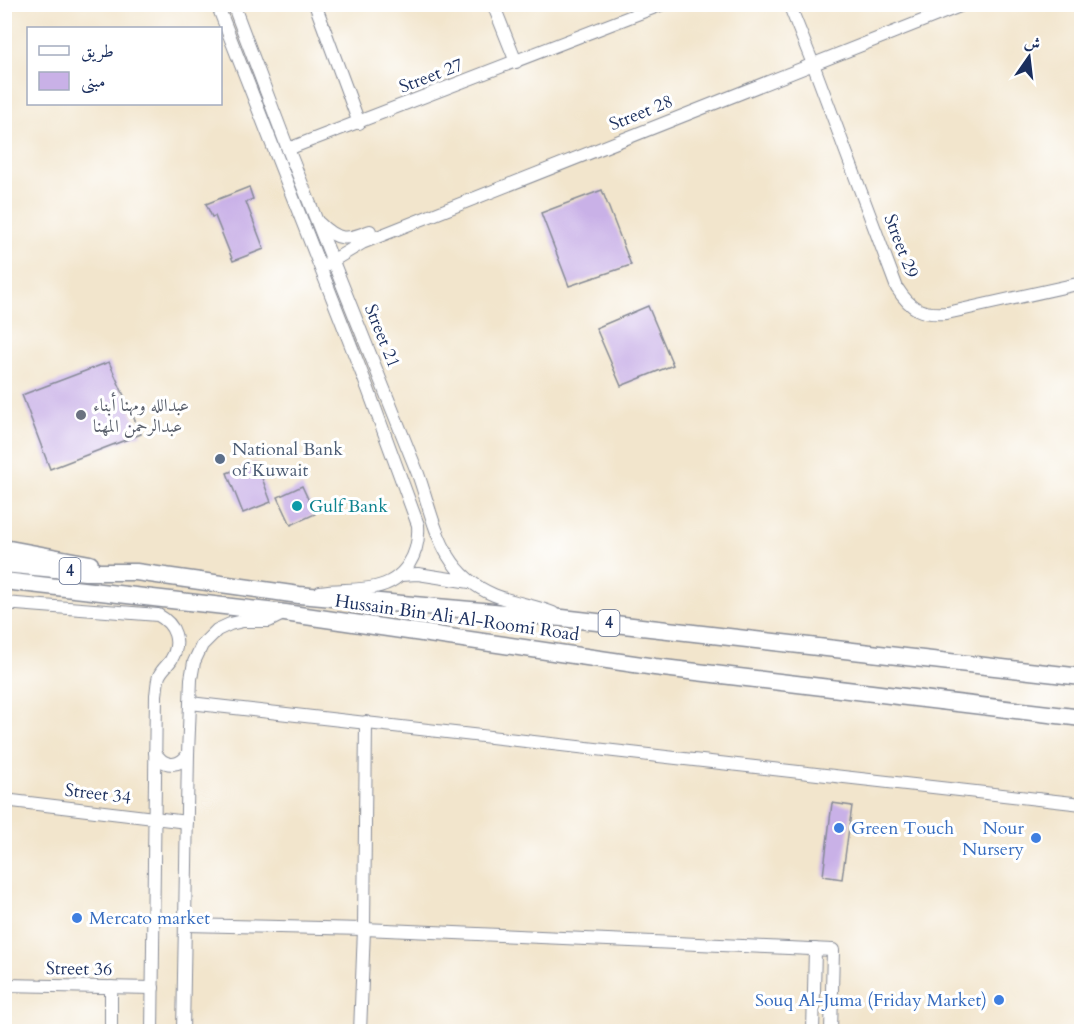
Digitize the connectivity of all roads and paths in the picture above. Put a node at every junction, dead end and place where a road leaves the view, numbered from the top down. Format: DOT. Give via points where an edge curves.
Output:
graph roads {
  1 [pos="217,4"];
  2 [pos="233,4"];
  3 [pos="315,4"];
  4 [pos="493,4"];
  5 [pos="663,4"];
  6 [pos="789,4"];
  7 [pos="947,4"];
  8 [pos="965,4"];
  9 [pos="812,61"];
  10 [pos="516,62"];
  11 [pos="359,123"];
  12 [pos="288,149"];
  13 [pos="317,221"];
  14 [pos="333,261"];
  15 [pos="320,268"];
  16 [pos="1082,283"];
  17 [pos="428,504"];
  18 [pos="414,510"];
  19 [pos="4,548"];
  20 [pos="4,564"];
  21 [pos="136,572"];
  22 [pos="400,575"];
  23 [pos="4,581"];
  24 [pos="471,582"];
  25 [pos="299,595"];
  26 [pos="4,603"];
  27 [pos="285,613"];
  28 [pos="562,618"];
  29 [pos="167,664"];
  30 [pos="1082,677"];
  31 [pos="191,679"];
  32 [pos="190,703"];
  33 [pos="1082,718"];
  34 [pos="366,722"];
  35 [pos="155,752"];
  36 [pos="188,754"];
  37 [pos="4,800"];
  38 [pos="1082,804"];
  39 [pos="154,819"];
  40 [pos="187,822"];
  41 [pos="186,925"];
  42 [pos="364,929"];
  43 [pos="815,949"];
  44 [pos="4,985"];
  45 [pos="111,987"];
  46 [pos="153,988"];
  47 [pos="111,1032"];
  48 [pos="152,1032"];
  49 [pos="183,1032"];
  50 [pos="360,1032"];
  51 [pos="813,1032"];
  52 [pos="831,1032"];
  1 -- 15 [label="street, Street 21"];
  2 -- 12 [label="street, Street 21"];
  3 -- 11 [label="street"];
  4 -- 10 [label="street"];
  5 -- 10 [label="street, Street 27"];
  6 -- 9 [label="street, Street 29"];
  7 -- 9 [label="street, Street 28"];
  8 -- 9 [label="street, Street 28"];
  9 -- 13 [label="street, Street 28" via="357,236 334,236"];
  9 -- 14 [label="street, Street 28" via="362,243"];
  9 -- 16 [label="street, Street 29" via="905,301 917,310 947,313"];
  10 -- 11 [label="street, Street 27"];
  11 -- 12 [label="street, Street 27"];
  12 -- 13 [label="street, Street 21"];
  13 -- 14 [label="street, Street 21"];
  14 -- 15 [label="street, Street 28"];
  14 -- 17 [label="street, Street 21"];
  15 -- 18 [label="street, Street 21"];
  17 -- 18 [label="street" via="423,512"];
  17 -- 24 [label="street, Street 21" via="446,553"];
  18 -- 22 [label="street, Street 21" via="417,548"];
  19 -- 21 [label="highway"];
  20 -- 21 [label="highway, Hussain Bin Ali Al-Roomi Road / 4" via="59,571"];
  21 -- 25 [label="highway, Hussain Bin Ali Al-Roomi Road / 4"];
  22 -- 24 [label="street"];
  22 -- 25 [label="street" via="378,587"];
  23 -- 27 [label="highway, Hussain Bin Ali Al-Roomi Road / 4"];
  24 -- 28 [label="street, Street 21" via="494,595"];
  25 -- 28 [label="highway, Hussain Bin Ali Al-Roomi Road / 4"];
  26 -- 29 [label="street" via="158,615 176,635 177,645"];
  27 -- 31 [label="street" via="269,621 243,621 217,630 197,653"];
  27 -- 33 [label="highway, Hussain Bin Ali Al-Roomi Road / 4" via="655,667"];
  28 -- 30 [label="highway, Hussain Bin Ali Al-Roomi Road / 4"];
  29 -- 31 [label="street" via="181,666"];
  29 -- 35 [label="street" via="157,682"];
  31 -- 32 [label="street"];
  32 -- 34 [label="street"];
  32 -- 36 [label="street"];
  34 -- 38 [label="street"];
  34 -- 42 [label="street"];
  35 -- 36 [label="street" via="171,764 181,762"];
  35 -- 39 [label="street"];
  36 -- 40 [label="street"];
  37 -- 39 [label="street, Street 34"];
  39 -- 40 [label="street, Street 34"];
  39 -- 46 [label="street"];
  40 -- 41 [label="street"];
  41 -- 42 [label="street"];
  41 -- 49 [label="street"];
  42 -- 43 [label="street"];
  42 -- 50 [label="street"];
  43 -- 51 [label="street"];
  43 -- 52 [label="street" via="833,950"];
  44 -- 45 [label="street, Street 36"];
  45 -- 46 [label="street, Street 36"];
  45 -- 47 [label="street"];
  46 -- 48 [label="street"];
}
